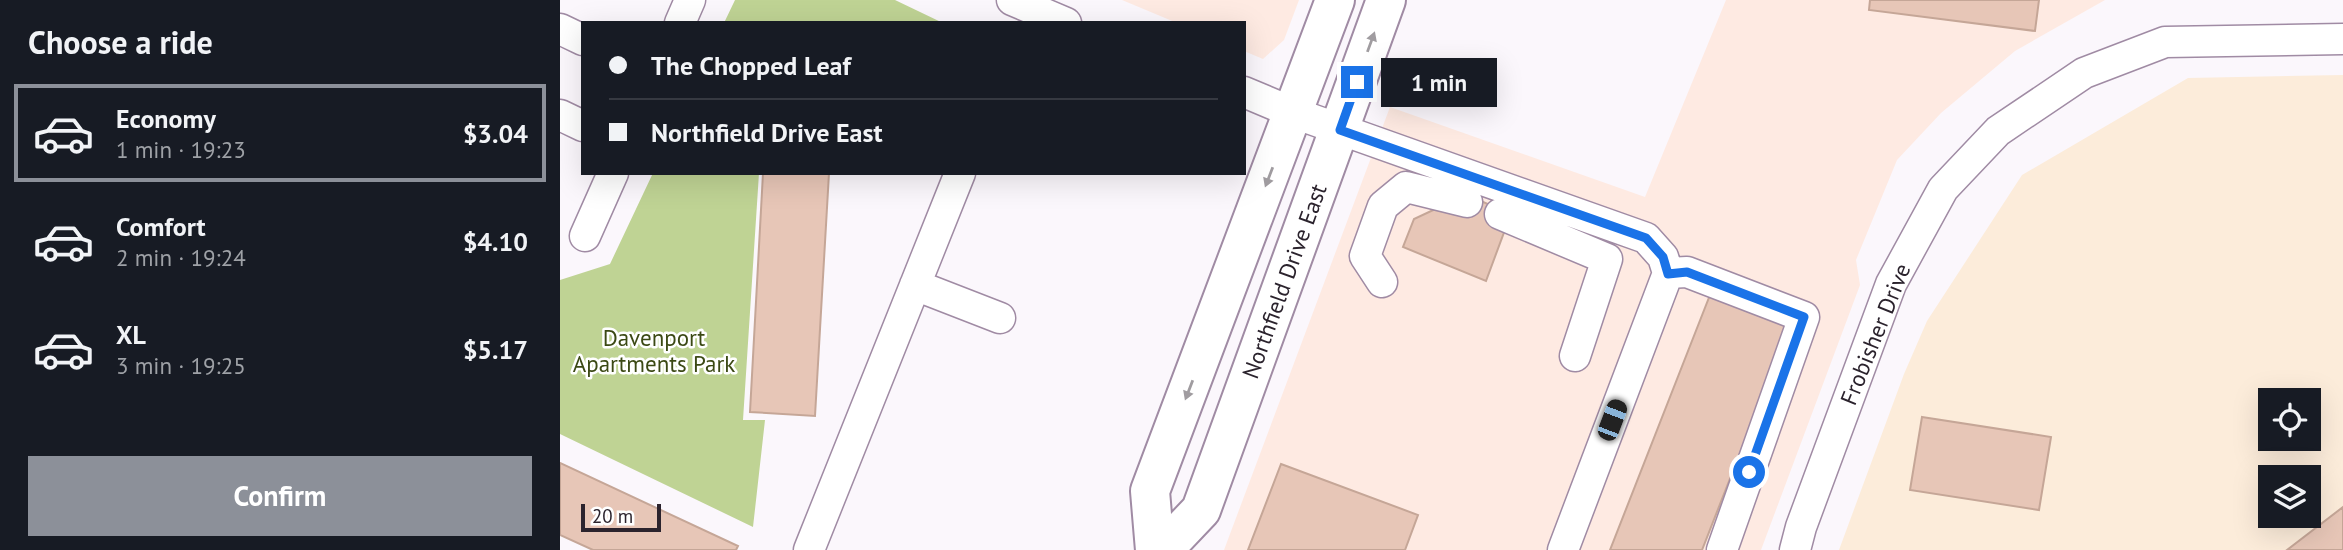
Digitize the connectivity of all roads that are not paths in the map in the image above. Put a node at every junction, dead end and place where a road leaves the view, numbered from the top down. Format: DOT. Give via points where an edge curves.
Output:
graph roads {
  1 [pos="690,0"];
  2 [pos="1335,0"];
  3 [pos="1386,0"];
  4 [pos="1023,10"];
  5 [pos="681,21"];
  6 [pos="1059,21"];
  7 [pos="560,29"];
  8 [pos="581,39"];
  9 [pos="2343,39"];
  10 [pos="1246,93"];
  11 [pos="1294,113"];
  12 [pos="560,115"];
  13 [pos="581,125"];
  14 [pos="1340,130"];
  15 [pos="612,175"];
  16 [pos="959,175"];
  17 [pos="1467,202"];
  18 [pos="1500,214"];
  19 [pos="585,236"];
  20 [pos="1668,274"];
  21 [pos="1382,282"];
  22 [pos="915,285"];
  23 [pos="1000,318"];
  24 [pos="1574,356"];
  25 [pos="809,550"];
  26 [pos="1155,550"];
  27 [pos="1163,550"];
  28 [pos="1563,550"];
  29 [pos="1722,550"];
  30 [pos="1795,550"];
  1 -- 5 [label="street"];
  2 -- 11 [label="main road"];
  14 -- 3 [label="main road, Northfield Drive East, one-way"];
  4 -- 6 [label="street"];
  7 -- 8 [label="street"];
  9 -- 30 [label="street, Frobisher Drive" via="2165,43 2084,73 1998,131 1943,189 1891,284"];
  10 -- 11 [label="street"];
  11 -- 14 [label="street"];
  11 -- 26 [label="main road, one-way" via="1150,491"];
  12 -- 13 [label="street"];
  14 -- 20 [label="street" via="1646,238 1663,257"];
  14 -- 27 [label="main road, Northfield Drive East" via="1201,510"];
  15 -- 19 [label="street"];
  16 -- 22 [label="street"];
  17 -- 21 [label="street" via="1406,187 1383,206 1364,256"];
  18 -- 24 [label="street" via="1607,259"];
  20 -- 28 [label="street"];
  20 -- 29 [label="street" via="1687,272 1804,317"];
  22 -- 23 [label="street"];
  22 -- 25 [label="street"];
}
